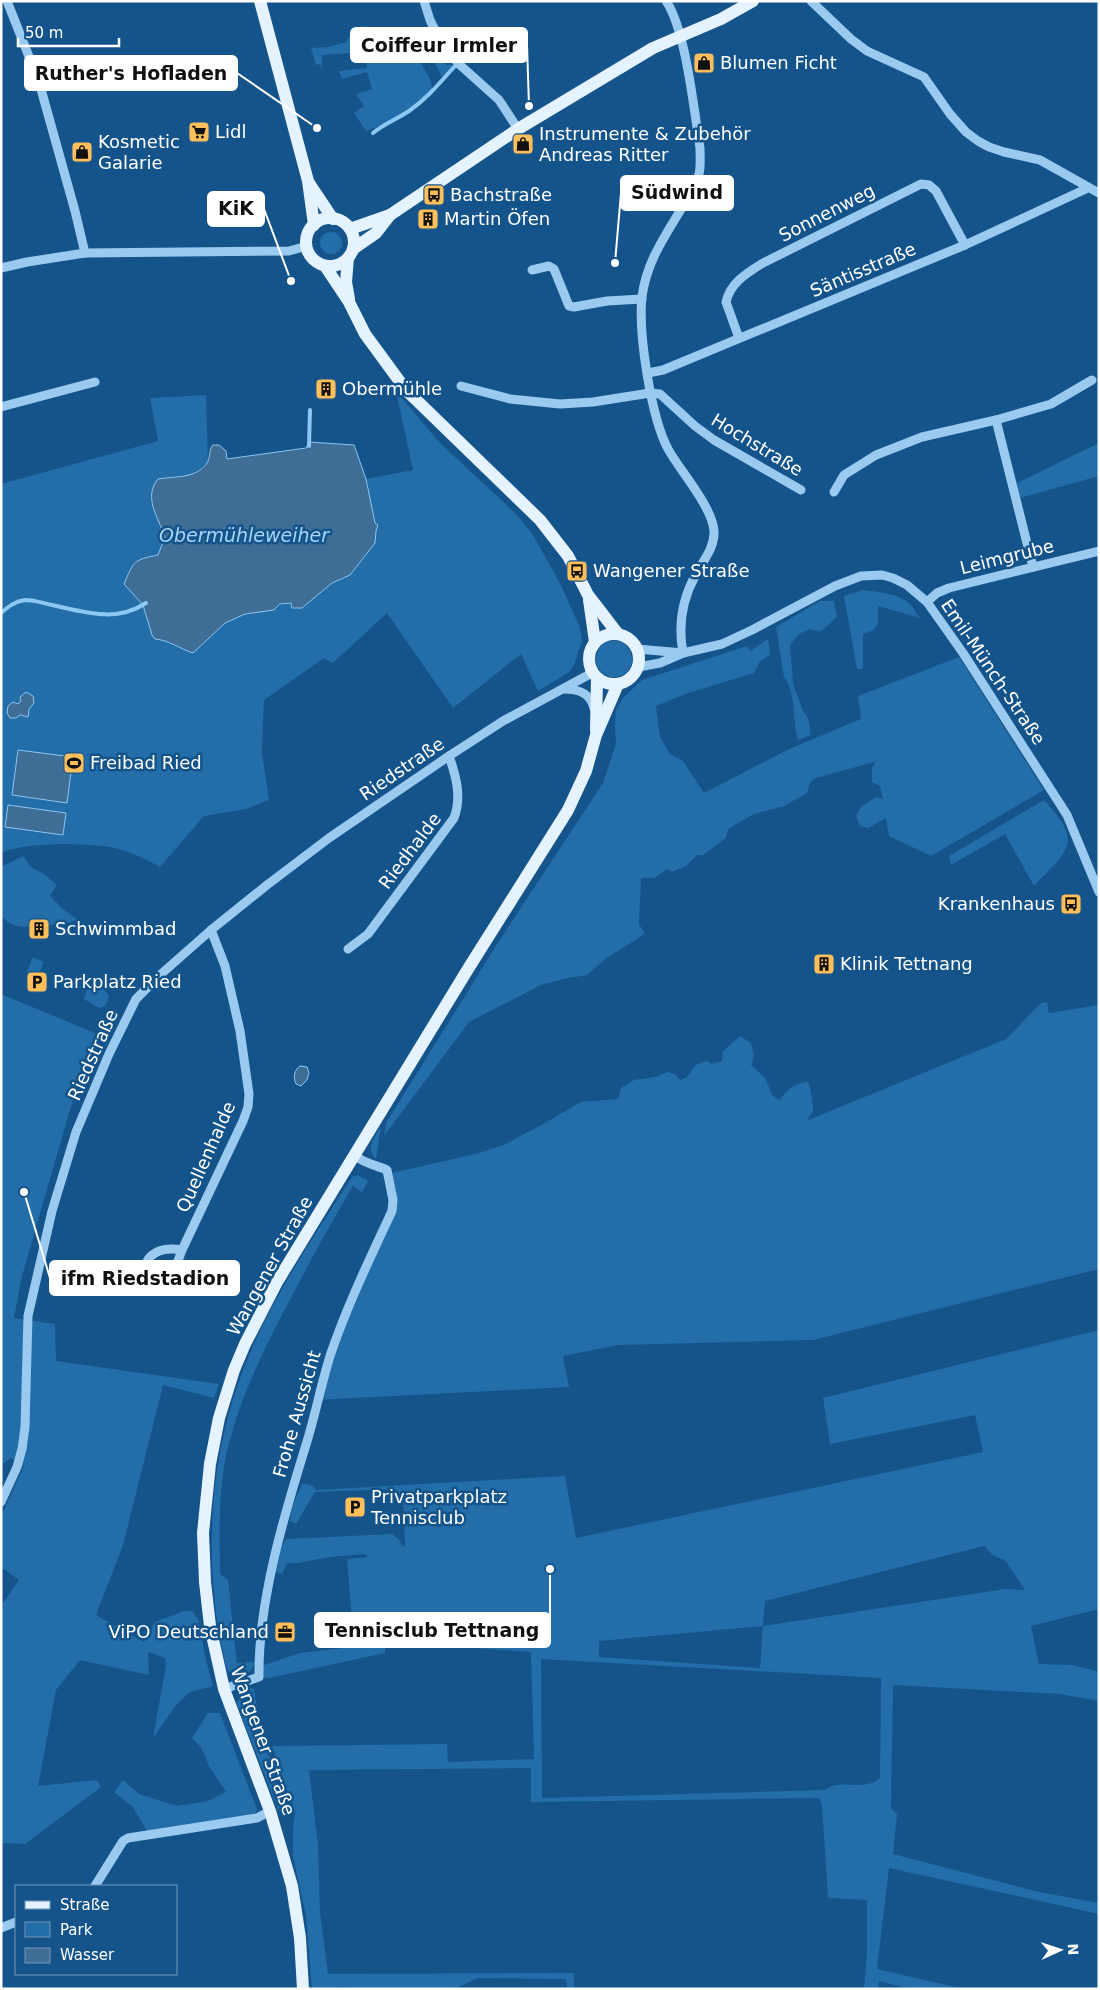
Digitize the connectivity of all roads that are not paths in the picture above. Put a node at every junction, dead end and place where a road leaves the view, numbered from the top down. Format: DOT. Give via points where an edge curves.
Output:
graph roads {
  1 [pos="7,1"];
  2 [pos="260,1"];
  3 [pos="424,1"];
  4 [pos="666,1"];
  5 [pos="753,1"];
  6 [pos="811,1"];
  7 [pos="680,36"];
  8 [pos="518,129"];
  9 [pos="308,181"];
  10 [pos="1088,188"];
  11 [pos="1099,193"];
  12 [pos="390,215"];
  13 [pos="333,219"];
  14 [pos="314,225"];
  15 [pos="350,229"];
  16 [pos="965,245"];
  17 [pos="307,246"];
  18 [pos="85,253"];
  19 [pos="350,254"];
  20 [pos="325,266"];
  21 [pos="1,268"];
  22 [pos="532,270"];
  23 [pos="642,299"];
  24 [pos="349,302"];
  25 [pos="738,338"];
  26 [pos="648,373"];
  27 [pos="1092,380"];
  28 [pos="95,382"];
  29 [pos="461,386"];
  30 [pos="650,393"];
  31 [pos="1,407"];
  32 [pos="996,420"];
  33 [pos="801,490"];
  34 [pos="834,492"];
  35 [pos="1099,551"];
  36 [pos="1033,567"];
  37 [pos="588,595"];
  38 [pos="926,602"];
  39 [pos="618,634"];
  40 [pos="595,642"];
  41 [pos="637,649"];
  42 [pos="683,653"];
  43 [pos="638,668"];
  44 [pos="594,675"];
  45 [pos="618,684"];
  46 [pos="564,689"];
  47 [pos="596,715"];
  48 [pos="596,735"];
  49 [pos="449,756"];
  50 [pos="1099,892"];
  51 [pos="211,930"];
  52 [pos="348,949"];
  53 [pos="354,1156"];
  54 [pos="182,1250"];
  55 [pos="1,1502"];
  56 [pos="224,1689"];
  57 [pos="270,1811"];
  58 [pos="96,1885"];
  59 [pos="15,1922"];
  60 [pos="1,1928"];
  61 [pos="303,1989"];
  1 -- 18 [label="street" via="39,82"];
  2 -- 9 [label="main road"];
  3 -- 8 [label="street" via="442,44 499,100"];
  4 -- 7 [label="street"];
  5 -- 7 [label="main road"];
  6 -- 10 [label="street" via="867,51 924,77 950,114 978,141 1004,152 1040,160"];
  7 -- 8 [label="main road" via="653,48"];
  7 -- 23 [label="street" via="700,148 700,173 654,254"];
  8 -- 12 [label="main road"];
  9 -- 13 [label="main road"];
  9 -- 14 [label="main road"];
  10 -- 11 [label="street"];
  10 -- 16 [label="street, Säntisstraße"];
  12 -- 15 [label="main road"];
  12 -- 19 [label="main road" via="376,233"];
  13 -- 14 [label="main road"];
  13 -- 15 [label="main road"];
  14 -- 17 [label="main road" via="308,233"];
  15 -- 19 [label="main road" via="354,239"];
  16 -- 25 [label="street, Säntisstraße"];
  16 -- 25 [label="street, Sonnenweg" via="936,191 930,185 921,184 743,276 732,287 726,302"];
  17 -- 18 [label="street" via="288,251"];
  17 -- 20 [label="main road" via="313,259"];
  18 -- 21 [label="street"];
  19 -- 20 [label="main road" via="340,264"];
  19 -- 24 [label="main road" via="346,282"];
  20 -- 24 [label="main road"];
  22 -- 23 [label="street" via="549,266 554,269 568,306"];
  23 -- 26 [label="street"];
  24 -- 37 [label="main road" via="365,334 406,390 540,520 568,556"];
  25 -- 26 [label="street, Säntisstraße" via="663,370"];
  26 -- 30 [label="street"];
  27 -- 32 [label="street" via="1052,404"];
  28 -- 31 [label="street"];
  29 -- 30 [label="street" via="510,399 560,404"];
  30 -- 33 [label="street, Hochstraße" via="660,394 714,440"];
  30 -- 42 [label="street" via="667,448 707,512 714,532 711,546 684,604 680,637"];
  32 -- 34 [label="street" via="922,437 876,455 844,475"];
  32 -- 36 [label="street"];
  35 -- 36 [label="street, Leimgrube"];
  36 -- 38 [label="street, Leimgrube" via="950,588"];
  37 -- 39 [label="main road"];
  37 -- 40 [label="main road"];
  38 -- 42 [label="street, Emil-Münch-Straße" via="907,585 893,578 861,576 722,644"];
  38 -- 50 [label="street, Emil-Münch-Straße" via="964,653 1053,792"];
  39 -- 40 [label="main road" via="606,635"];
  39 -- 41 [label="main road" via="629,639"];
  40 -- 44 [label="main road" via="589,654"];
  41 -- 42 [label="street, Emil-Münch-Straße"];
  41 -- 43 [label="main road"];
  42 -- 43 [label="street, Emil-Münch-Straße"];
  43 -- 45 [label="main road" via="629,680"];
  44 -- 45 [label="main road" via="606,684"];
  44 -- 46 [label="street, Riedstraße"];
  44 -- 47 [label="main road, Wangener Straße"];
  45 -- 48 [label="main road, Wangener Straße"];
  46 -- 47 [label="street" via="578,690 588,696"];
  46 -- 49 [label="street, Riedstraße" via="503,721"];
  47 -- 48 [label="main road, Wangener Straße"];
  48 -- 53 [label="main road, Wangener Straße" via="586,772 558,828"];
  49 -- 51 [label="street, Riedstraße" via="330,838"];
  49 -- 52 [label="street, Riedhalde" via="458,799 454,818 368,934"];
  51 -- 54 [label="street, Quellenhalde" via="225,966 250,1094 243,1121"];
  51 -- 55 [label="street, Riedstraße" via="136,999 76,1132 52,1211 28,1316 25,1427 17,1467"];
  53 -- 56 [label="main road, Wangener Straße" via="256,1320 234,1370 219,1418 207,1486 203,1559 210,1626"];
  53 -- 56 [label="street, Frohe Aussicht" via="387,1170 392,1211 351,1298 331,1354 292,1490 274,1556 263,1620 259,1677"];
  56 -- 57 [label="main road, Wangener Straße"];
  57 -- 58 [label="street" via="258,1818 128,1838"];
  57 -- 61 [label="main road, Wangener Straße" via="294,1895"];
  59 -- 60 [label="street"];
}
